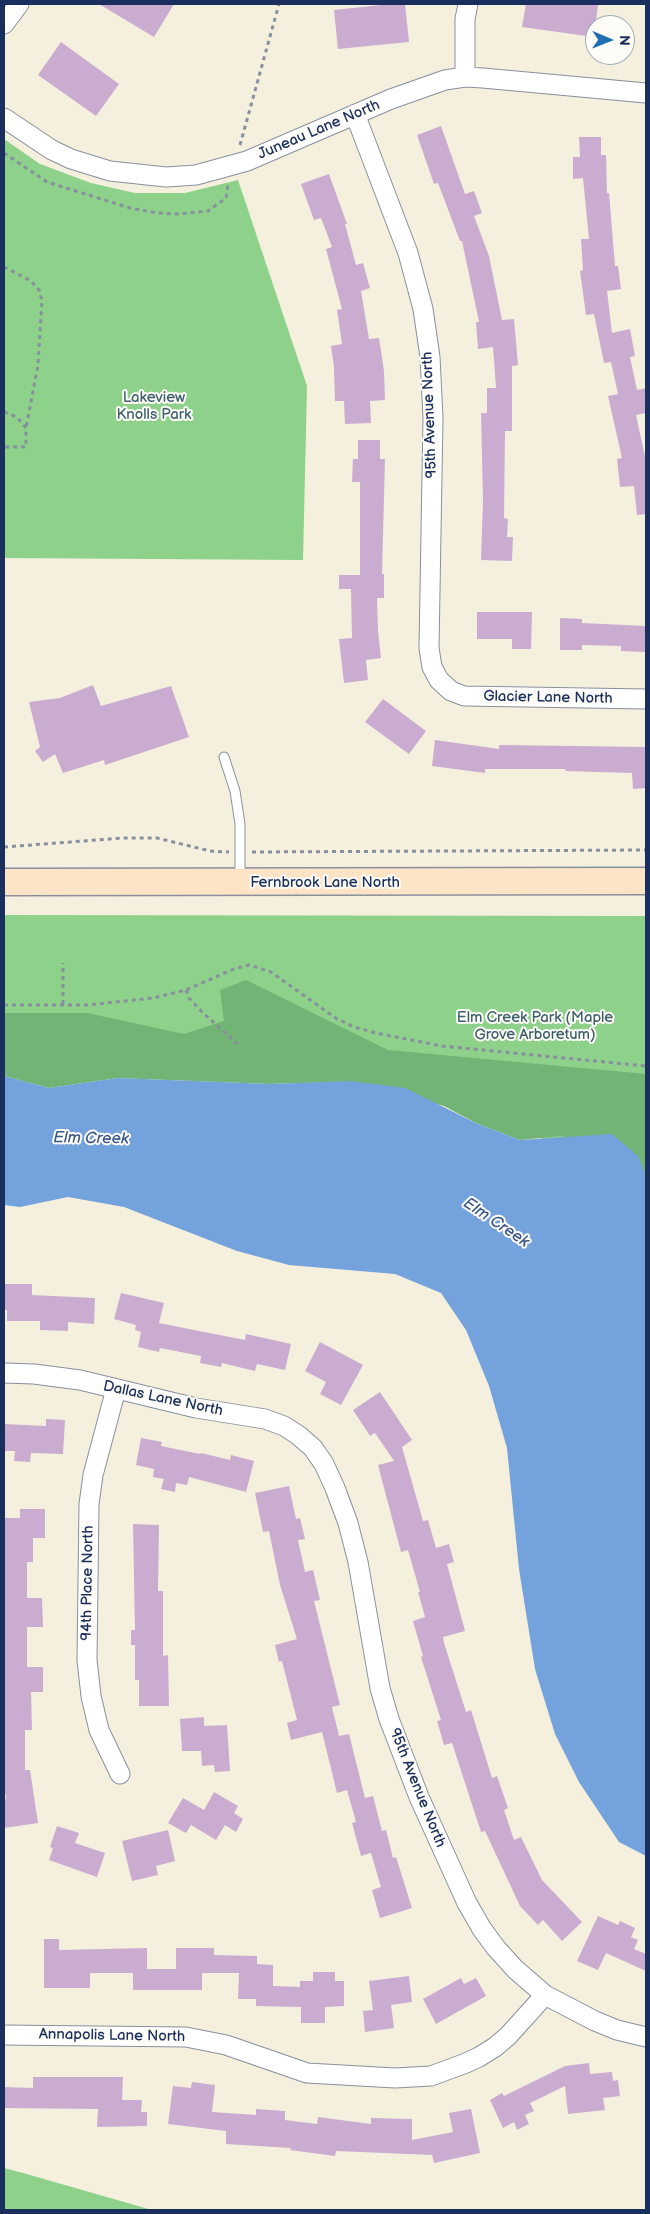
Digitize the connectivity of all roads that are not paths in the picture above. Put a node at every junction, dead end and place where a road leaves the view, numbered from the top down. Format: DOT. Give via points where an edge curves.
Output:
graph roads {
  1 [pos="18,4"];
  2 [pos="468,4"];
  3 [pos="4,24"];
  4 [pos="465,77"];
  5 [pos="646,93"];
  6 [pos="355,114"];
  7 [pos="4,118"];
  8 [pos="451,691"];
  9 [pos="646,699"];
  10 [pos="224,757"];
  11 [pos="646,881"];
  12 [pos="4,882"];
  13 [pos="240,883"];
  14 [pos="4,1373"];
  15 [pos="116,1389"];
  16 [pos="313,1448"];
  17 [pos="120,1774"];
  18 [pos="545,1995"];
  19 [pos="4,2035"];
  20 [pos="646,2037"];
  1 -- 3 [label="street"];
  2 -- 4 [label="street"];
  4 -- 5 [label="street, Juneau Lane North"];
  4 -- 6 [label="street, Juneau Lane North" via="424,86"];
  6 -- 7 [label="street, Juneau Lane North" via="247,161 196,175 166,177 110,171 70,159"];
  6 -- 8 [label="street, 95th Avenue North" via="408,253 423,309 434,418 429,648 432,667 439,680"];
  8 -- 9 [label="street, Glacier Lane North" via="464,696"];
  10 -- 13 [label="lane" via="240,824"];
  11 -- 13 [label="street, Fernbrook Lane North"];
  12 -- 13 [label="street, Fernbrook Lane North"];
  14 -- 15 [label="street, Dallas Lane North" via="80,1380"];
  15 -- 16 [label="street, Dallas Lane North" via="196,1408 265,1419 298,1434"];
  15 -- 17 [label="street, 94th Place North" via="93,1475 89,1504 87,1660 90,1696 99,1730"];
  16 -- 18 [label="street, 95th Avenue North" via="324,1464 348,1523 362,1581 380,1688 418,1797 482,1929 515,1969"];
  18 -- 19 [label="street, Annapolis Lane North" via="495,2048 466,2064 431,2076 404,2078 307,2073 226,2045 186,2037"];
  18 -- 20 [label="street, 95th Avenue North" via="595,2021"];
}
